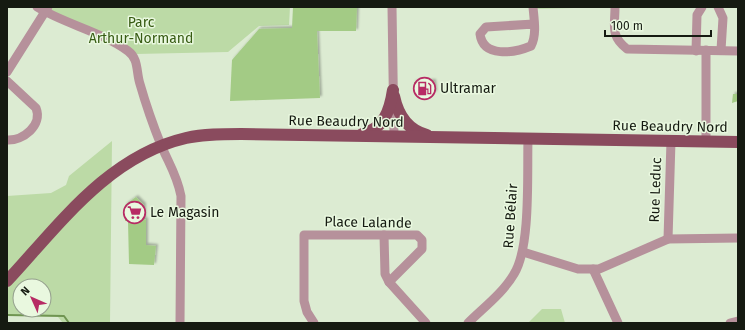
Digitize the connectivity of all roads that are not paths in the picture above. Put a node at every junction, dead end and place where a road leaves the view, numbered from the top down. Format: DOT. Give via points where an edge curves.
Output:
graph roads {
  1 [pos="392,7"];
  2 [pos="533,7"];
  3 [pos="615,7"];
  4 [pos="702,7"];
  5 [pos="718,7"];
  6 [pos="43,9"];
  7 [pos="534,24"];
  8 [pos="706,50"];
  9 [pos="721,50"];
  10 [pos="696,51"];
  11 [pos="738,51"];
  12 [pos="7,72"];
  13 [pos="7,81"];
  14 [pos="393,90"];
  15 [pos="342,136"];
  16 [pos="394,137"];
  17 [pos="436,138"];
  18 [pos="528,139"];
  19 [pos="7,140"];
  20 [pos="670,141"];
  21 [pos="706,142"];
  22 [pos="738,142"];
  23 [pos="162,146"];
  24 [pos="384,235"];
  25 [pos="738,238"];
  26 [pos="668,239"];
  27 [pos="523,252"];
  28 [pos="593,269"];
  29 [pos="7,280"];
  30 [pos="389,282"];
  31 [pos="738,321"];
  32 [pos="180,323"];
  33 [pos="314,323"];
  34 [pos="426,323"];
  35 [pos="468,323"];
  36 [pos="618,323"];
  37 [pos="730,323"];
  1 -- 14 [label="street"];
  2 -- 7 [label="street"];
  3 -- 10 [label="street" via="615,34 617,40 627,49"];
  4 -- 10 [label="street" via="697,15"];
  5 -- 9 [label="street" via="723,18"];
  6 -- 12 [label="street"];
  6 -- 23 [label="street" via="129,52 136,60 139,82"];
  7 -- 7 [label="street" via="486,27 480,34 481,43 495,51 526,48 533,42"];
  8 -- 9 [label="street"];
  8 -- 10 [label="street"];
  8 -- 21 [label="street"];
  9 -- 11 [label="street"];
  13 -- 19 [label="street" via="38,112 36,122 25,135"];
  14 -- 15 [label="main road" via="389,111 374,130"];
  14 -- 16 [label="street"];
  14 -- 17 [label="main road" via="397,108 404,122 420,133"];
  15 -- 16 [label="main road, Rue Beaudry Nord"];
  15 -- 23 [label="main road, Rue Beaudry Nord" via="214,134 186,138"];
  16 -- 17 [label="main road, Rue Beaudry Nord"];
  17 -- 18 [label="main road, Rue Beaudry Nord"];
  18 -- 20 [label="main road, Rue Beaudry Nord"];
  18 -- 27 [label="street, Rue Bélair"];
  20 -- 21 [label="main road, Rue Beaudry Nord"];
  20 -- 26 [label="street, Rue Leduc"];
  21 -- 22 [label="main road, Rue Beaudry Nord"];
  23 -- 29 [label="main road, Rue Beaudry Nord" via="130,161 99,184"];
  23 -- 32 [label="street" via="178,178 181,196"];
  24 -- 30 [label="street" via="385,274"];
  24 -- 30 [label="street, Place Lalande" via="417,235 423,246"];
  24 -- 33 [label="street, Place Lalande" via="304,234 304,301"];
  25 -- 26 [label="street"];
  26 -- 28 [label="street" via="620,261"];
  27 -- 28 [label="street" via="578,270"];
  27 -- 35 [label="street, Rue Bélair" via="507,284"];
  28 -- 36 [label="street"];
  30 -- 34 [label="street"];
  31 -- 37 [label="street"];
}
